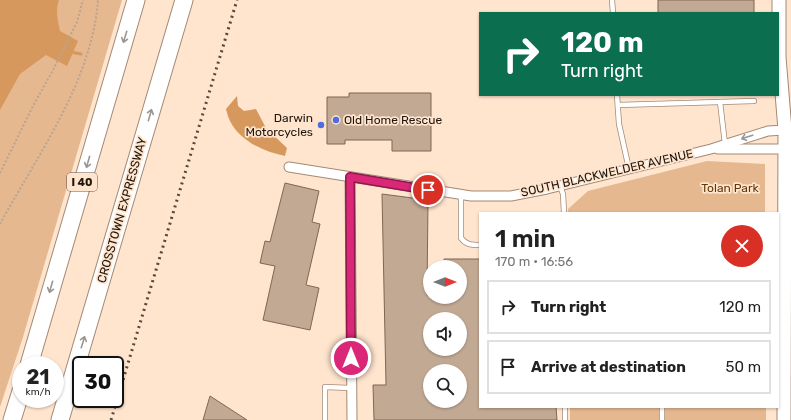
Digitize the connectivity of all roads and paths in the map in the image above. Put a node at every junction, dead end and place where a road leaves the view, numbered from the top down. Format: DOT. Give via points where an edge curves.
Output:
graph roads {
  1 [pos="83,0"];
  2 [pos="98,0"];
  3 [pos="136,0"];
  4 [pos="184,0"];
  5 [pos="612,0"];
  6 [pos="779,0"];
  7 [pos="613,12"];
  8 [pos="786,91"];
  9 [pos="617,96"];
  10 [pos="754,101"];
  11 [pos="720,102"];
  12 [pos="618,105"];
  13 [pos="785,130"];
  14 [pos="725,144"];
  15 [pos="711,148"];
  16 [pos="784,149"];
  17 [pos="289,167"];
  18 [pos="629,169"];
  19 [pos="0,173"];
  20 [pos="350,177"];
  21 [pos="560,186"];
  22 [pos="461,195"];
  23 [pos="564,212"];
  24 [pos="0,224"];
  25 [pos="479,245"];
  26 [pos="788,295"];
  27 [pos="31,356"];
  28 [pos="351,388"];
  29 [pos="16,408"];
  30 [pos="565,408"];
  31 [pos="662,408"];
  32 [pos="12,420"];
  33 [pos="60,420"];
  34 [pos="325,420"];
  35 [pos="352,420"];
  36 [pos="565,420"];
  37 [pos="662,420"];
  38 [pos="784,420"];
  1 -- 19 [label="path" via="77,22"];
  2 -- 24 [label="path" via="93,34 78,82"];
  3 -- 27 [label="highway, I 40, one-way"];
  33 -- 4 [label="highway, CROSSTOWN EXPRESSWAY, one-way"];
  5 -- 7 [label="lane"];
  6 -- 8 [label="main road" via="779,57"];
  8 -- 13 [label="main road"];
  9 -- 12 [label="lane"];
  10 -- 11 [label="lane"];
  11 -- 12 [label="lane"];
  11 -- 14 [label="lane"];
  12 -- 18 [label="lane" via="619,124"];
  13 -- 14 [label="street, SOUTH BLACKWELDER AVENUE, one-way" via="768,131"];
  13 -- 16 [label="main road"];
  14 -- 15 [label="street, SOUTH BLACKWELDER AVENUE"];
  15 -- 16 [label="street, SOUTH BLACKWELDER AVENUE"];
  15 -- 18 [label="street, SOUTH BLACKWELDER AVENUE"];
  16 -- 26 [label="main road"];
  17 -- 20 [label="street, SOUTH BLACKWELDER AVENUE"];
  18 -- 21 [label="street, SOUTH BLACKWELDER AVENUE"];
  20 -- 22 [label="street, SOUTH BLACKWELDER AVENUE"];
  20 -- 28 [label="street"];
  21 -- 22 [label="street, SOUTH BLACKWELDER AVENUE" via="511,196"];
  21 -- 23 [label="lane"];
  22 -- 25 [label="lane" via="461,238 469,245"];
  26 -- 38 [label="main road"];
  28 -- 34 [label="lane" via="325,387"];
  28 -- 35 [label="street"];
  29 -- 32 [label="highway"];
  30 -- 36 [label="lane"];
  31 -- 37 [label="lane"];
}
